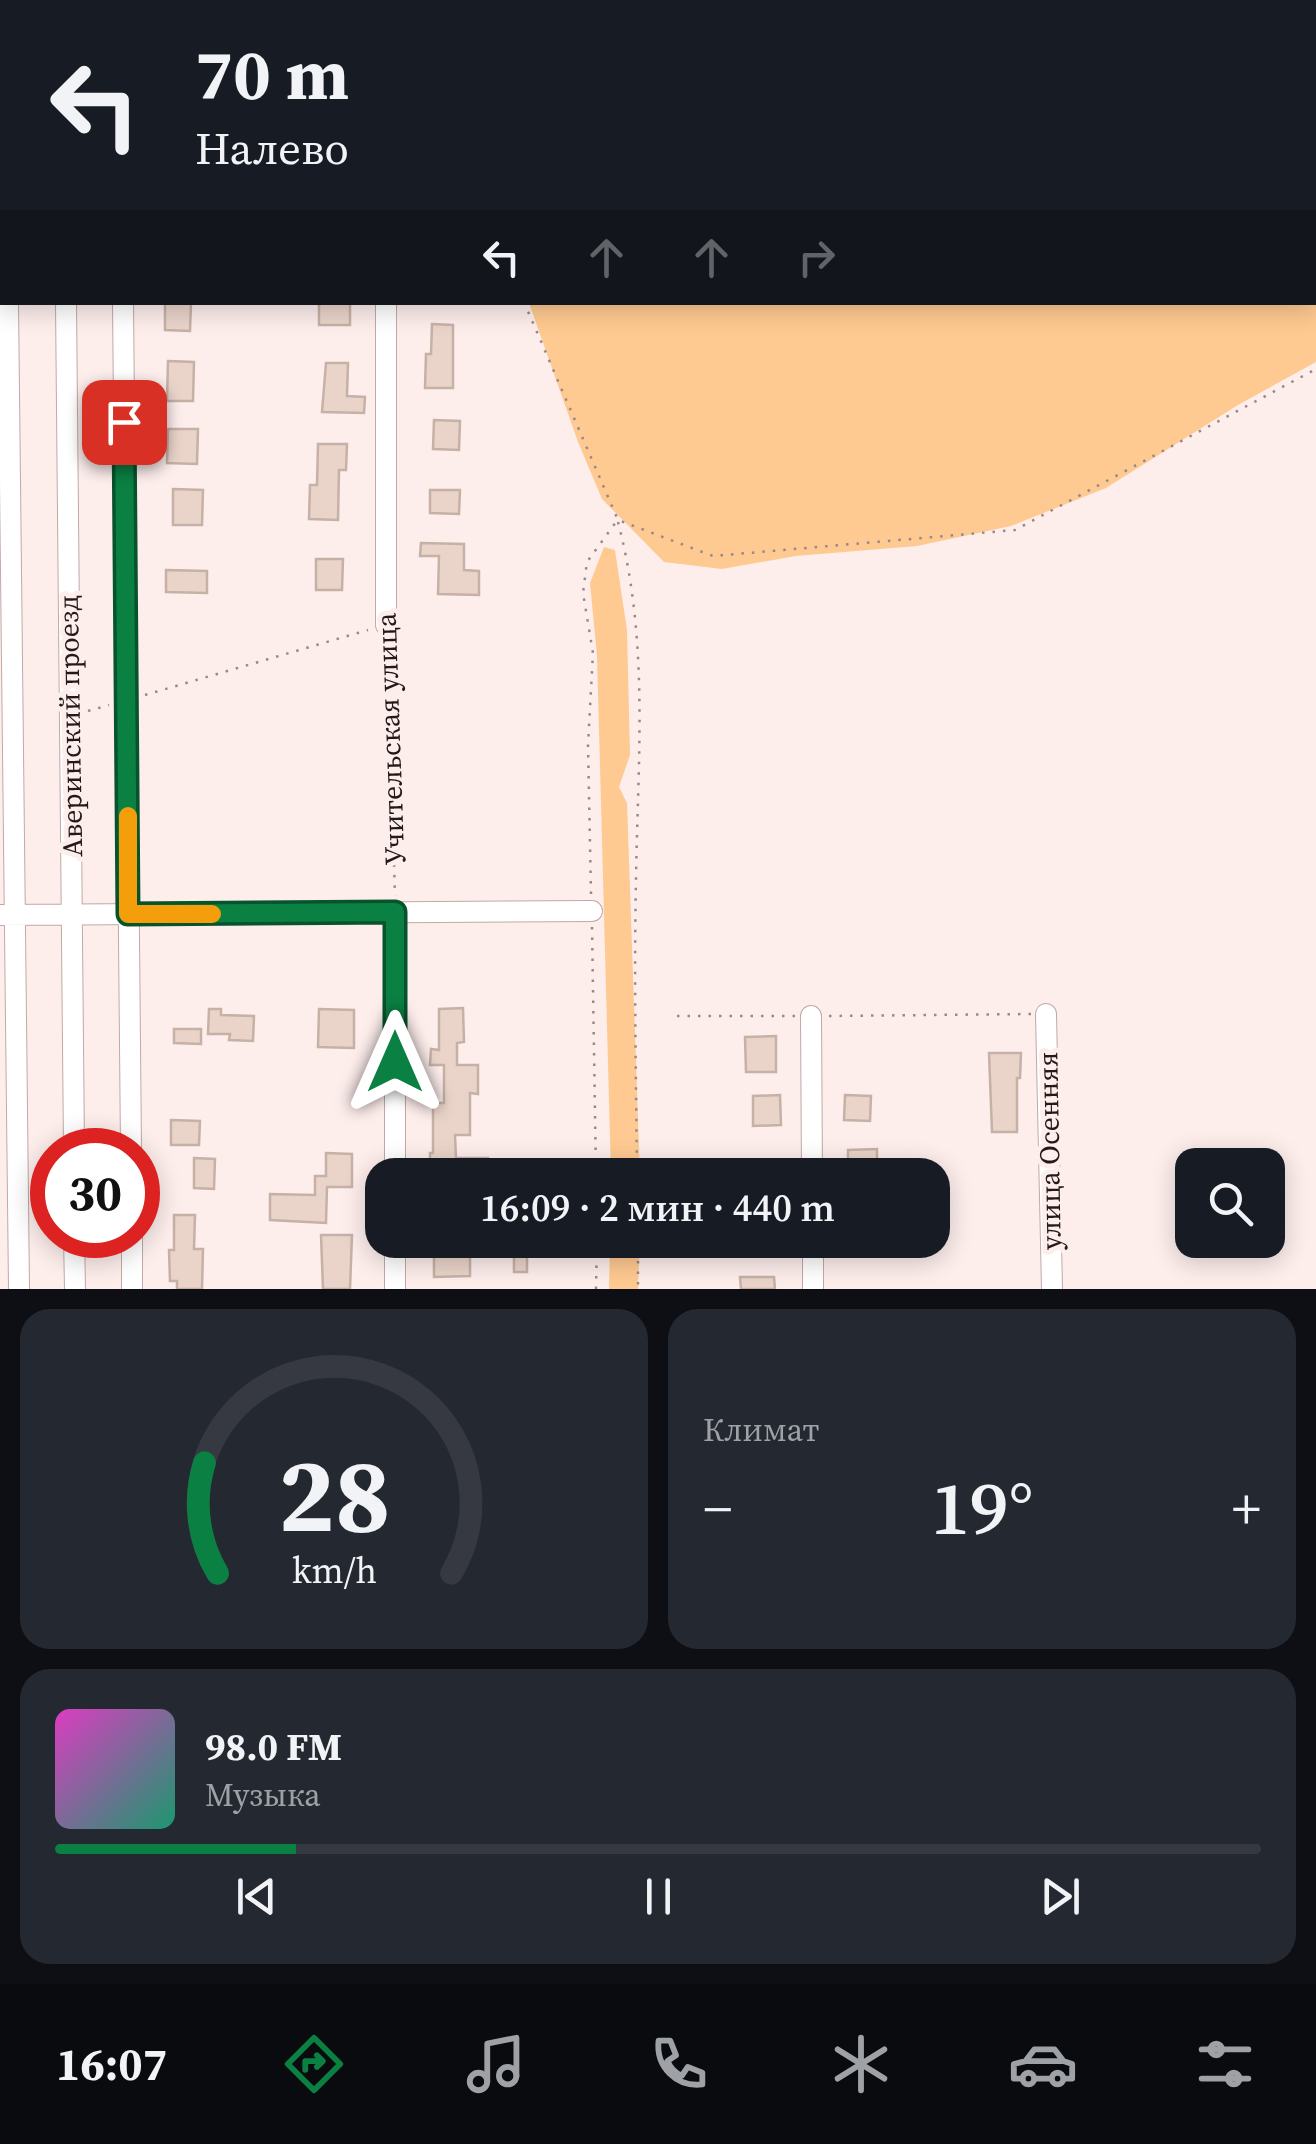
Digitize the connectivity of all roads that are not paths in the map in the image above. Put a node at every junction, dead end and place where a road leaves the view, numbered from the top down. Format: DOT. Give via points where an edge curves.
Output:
graph roads {
  1 [pos="8,305"];
  2 [pos="66,305"];
  3 [pos="123,305"];
  4 [pos="386,305"];
  5 [pos="386,625"];
  6 [pos="592,911"];
  7 [pos="395,912"];
  8 [pos="128,914"];
  9 [pos="72,915"];
  10 [pos="8,916"];
  11 [pos="1046,1014"];
  12 [pos="811,1016"];
  13 [pos="74,1128"];
  14 [pos="131,1128"];
  15 [pos="395,1158"];
  16 [pos="812,1158"];
  17 [pos="74,1258"];
  18 [pos="132,1258"];
  19 [pos="395,1258"];
  20 [pos="813,1258"];
  21 [pos="19,1289"];
  22 [pos="75,1289"];
  23 [pos="132,1289"];
  24 [pos="395,1289"];
  25 [pos="813,1289"];
  26 [pos="1052,1289"];
  1 -- 10 [label="street"];
  2 -- 9 [label="street, Аверинский проезд"];
  3 -- 8 [label="street"];
  4 -- 5 [label="street, Учительская улица"];
  6 -- 7 [label="street"];
  7 -- 8 [label="street"];
  7 -- 15 [label="street"];
  8 -- 9 [label="street"];
  8 -- 14 [label="street"];
  9 -- 10 [label="street"];
  9 -- 13 [label="street, Аверинский проезд"];
  10 -- 21 [label="street"];
  11 -- 26 [label="street, улица Осенняя"];
  12 -- 16 [label="street"];
  17 -- 22 [label="street"];
  18 -- 23 [label="street"];
  19 -- 24 [label="street"];
  20 -- 25 [label="street"];
}
